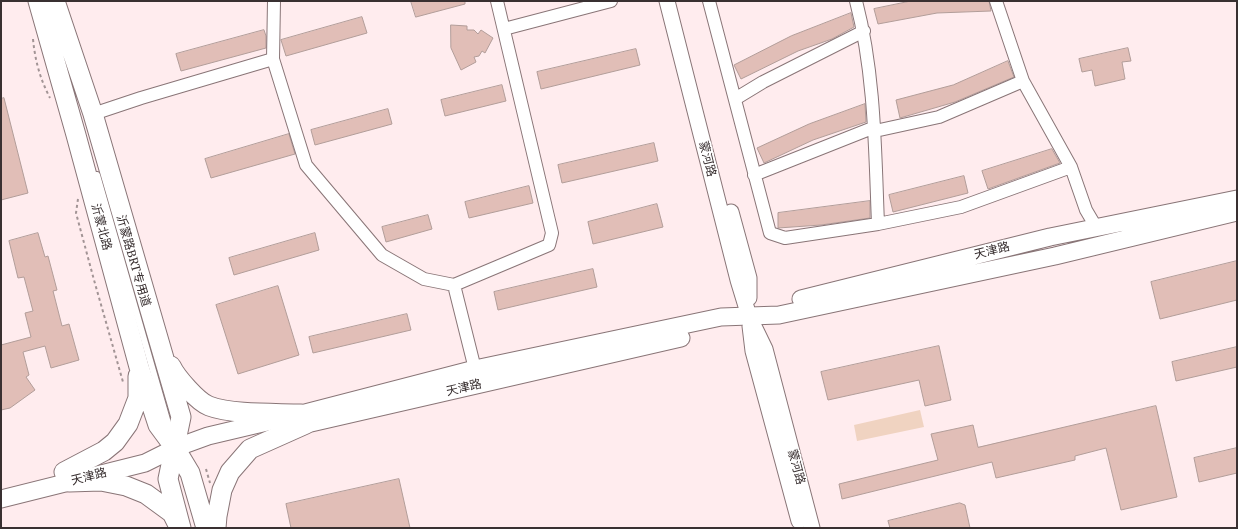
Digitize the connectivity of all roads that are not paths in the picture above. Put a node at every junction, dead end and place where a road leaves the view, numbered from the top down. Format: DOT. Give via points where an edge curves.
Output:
graph roads {
  1 [pos="38,1"];
  2 [pos="55,1"];
  3 [pos="274,1"];
  4 [pos="497,1"];
  5 [pos="611,1"];
  6 [pos="667,1"];
  7 [pos="676,1"];
  8 [pos="709,1"];
  9 [pos="856,1"];
  10 [pos="996,1"];
  11 [pos="504,29"];
  12 [pos="864,31"];
  13 [pos="273,59"];
  14 [pos="1024,81"];
  15 [pos="735,99"];
  16 [pos="93,114"];
  17 [pos="875,129"];
  18 [pos="1071,167"];
  19 [pos="96,172"];
  20 [pos="754,175"];
  21 [pos="1237,199"];
  22 [pos="1237,212"];
  23 [pos="878,224"];
  24 [pos="1096,227"];
  25 [pos="454,284"];
  26 [pos="749,316"];
  27 [pos="161,347"];
  28 [pos="139,366"];
  29 [pos="475,369"];
  30 [pos="304,419"];
  31 [pos="175,448"];
  32 [pos="183,475"];
  33 [pos="66,477"];
  34 [pos="1,487"];
  35 [pos="1,499"];
  36 [pos="180,528"];
  37 [pos="206,528"];
  38 [pos="216,528"];
  39 [pos="801,528"];
  40 [pos="812,528"];
  1 -- 28 [label="main road, 沂蒙北路"];
  2 -- 16 [label="main road, 沂蒙北路"];
  3 -- 13 [label="street"];
  4 -- 11 [label="street"];
  5 -- 11 [label="street"];
  6 -- 26 [label="street, 蒙河路"];
  7 -- 26 [label="street, 蒙河路" via="749,278"];
  8 -- 15 [label="street"];
  9 -- 12 [label="street"];
  10 -- 14 [label="street"];
  11 -- 25 [label="street" via="552,233 549,245"];
  12 -- 15 [label="street"];
  12 -- 17 [label="street"];
  13 -- 16 [label="street"];
  13 -- 25 [label="street" via="306,165 382,255 424,279"];
  14 -- 17 [label="street" via="939,118"];
  14 -- 18 [label="street"];
  15 -- 20 [label="street"];
  16 -- 27 [label="main road, 沂蒙北路"];
  17 -- 20 [label="street"];
  17 -- 23 [label="street"];
  18 -- 23 [label="street" via="961,207"];
  18 -- 24 [label="street" via="1086,210"];
  19 -- 31 [label="lane, 沂蒙路BRT专用道"];
  20 -- 23 [label="street" via="770,233 785,238"];
  21 -- 24 [label="main road, 天津路"];
  22 -- 26 [label="main road, 天津路" via="1055,256 779,315"];
  24 -- 26 [label="main road, 天津路" via="777,304"];
  25 -- 29 [label="street"];
  26 -- 29 [label="main road, 天津路" via="722,317"];
  26 -- 30 [label="main road, 天津路" via="724,328"];
  26 -- 39 [label="street, 蒙河路" via="753,351"];
  26 -- 40 [label="street, 蒙河路" via="765,349"];
  27 -- 30 [label="main road" via="174,372 188,389 208,406"];
  27 -- 31 [label="main road, 沂蒙北路" via="181,417"];
  28 -- 31 [label="main road, 沂蒙北路" via="158,425"];
  28 -- 33 [label="main road" via="138,398 128,424 115,442"];
  29 -- 30 [label="main road, 天津路"];
  30 -- 31 [label="main road, 天津路" via="208,436"];
  30 -- 38 [label="main road" via="250,449 230,472 222,490"];
  31 -- 32 [label="lane, 沂蒙路BRT专用道"];
  31 -- 33 [label="main road, 天津路" via="145,463"];
  31 -- 36 [label="main road, 沂蒙北路" via="168,479"];
  31 -- 37 [label="main road, 沂蒙北路" via="190,473"];
  33 -- 34 [label="main road, 天津路"];
  33 -- 35 [label="main road, 天津路"];
  33 -- 36 [label="main road" via="126,486 146,494 172,513"];
}
